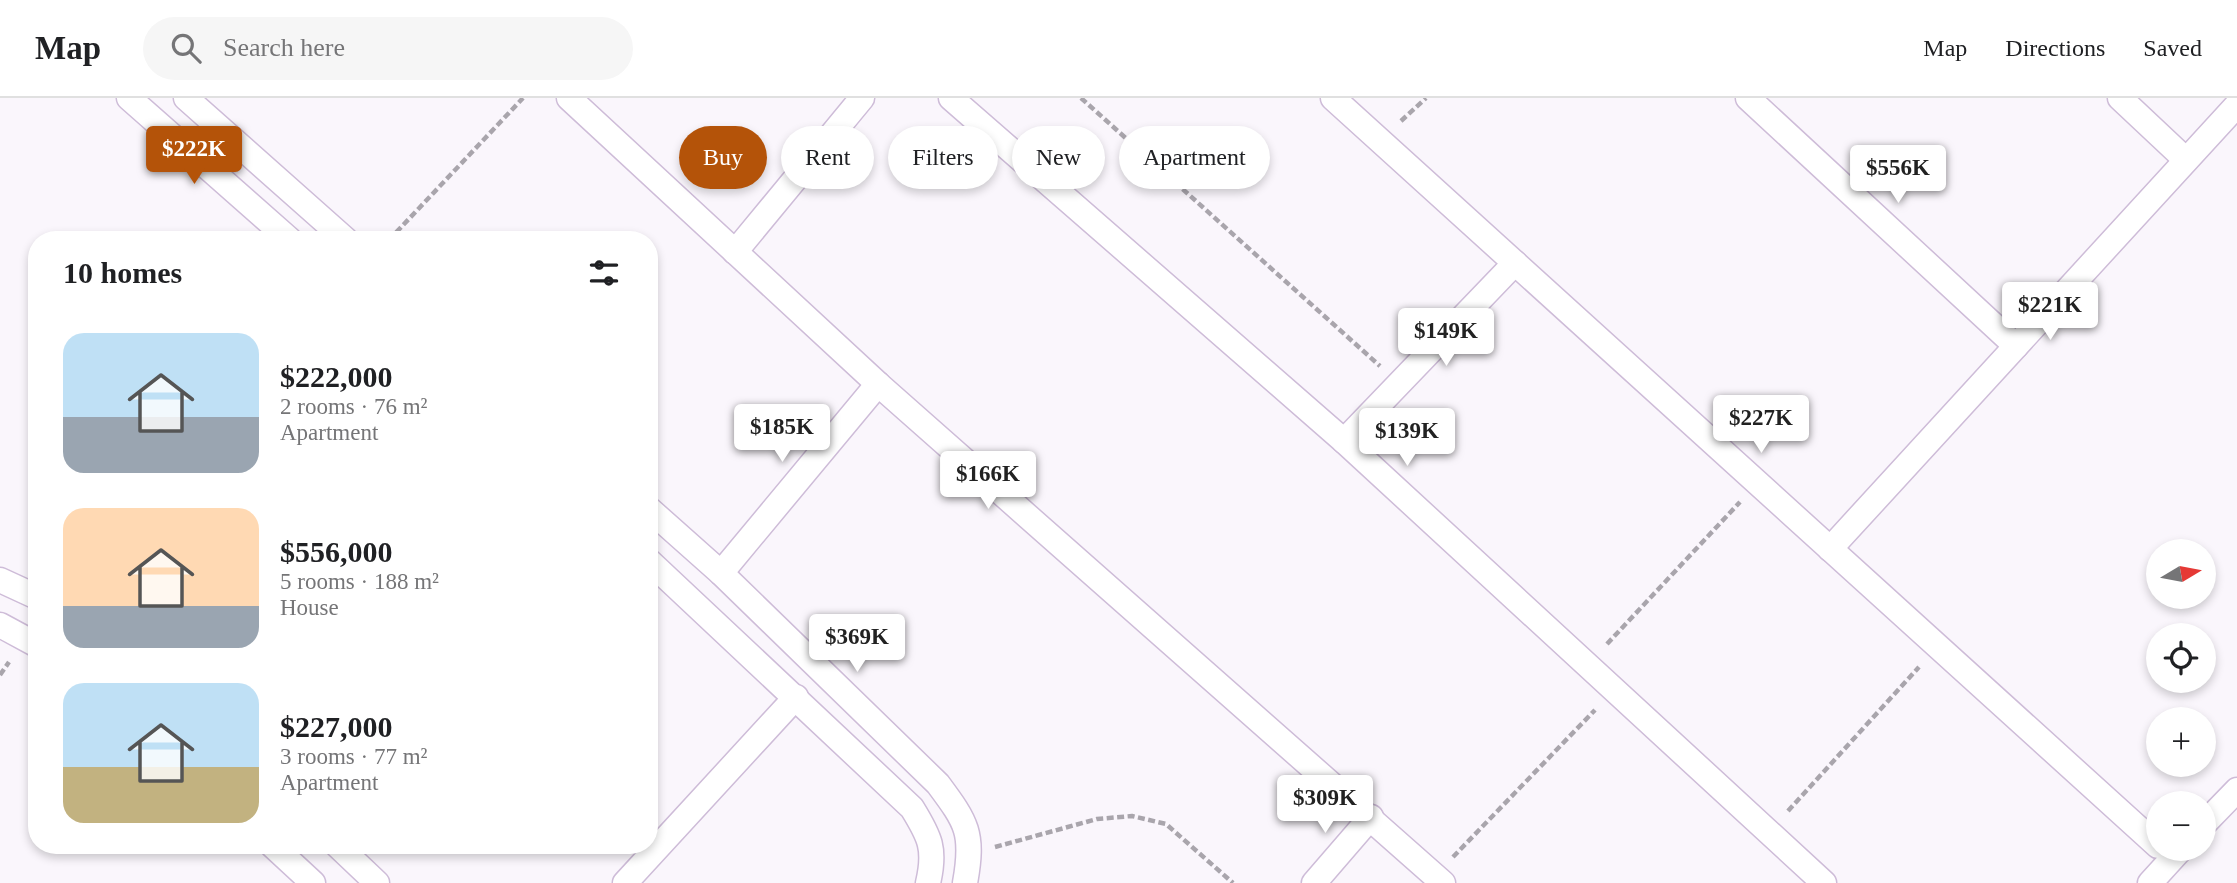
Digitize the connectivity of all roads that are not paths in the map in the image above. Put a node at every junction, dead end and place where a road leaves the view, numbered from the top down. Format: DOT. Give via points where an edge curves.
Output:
graph roads {
  1 [pos="129,98"];
  2 [pos="186,98"];
  3 [pos="569,98"];
  4 [pos="862,98"];
  5 [pos="951,98"];
  6 [pos="1333,98"];
  7 [pos="1748,98"];
  8 [pos="2120,98"];
  9 [pos="2237,104"];
  10 [pos="2186,160"];
  11 [pos="280,231"];
  12 [pos="336,231"];
  13 [pos="735,252"];
  14 [pos="1515,263"];
  15 [pos="2016,345"];
  16 [pos="878,384"];
  17 [pos="1344,441"];
  18 [pos="658,517"];
  19 [pos="1829,549"];
  20 [pos="658,569"];
  21 [pos="721,573"];
  22 [pos="0,580"];
  23 [pos="28,593"];
  24 [pos="0,625"];
  25 [pos="28,640"];
  26 [pos="796,697"];
  27 [pos="2237,790"];
  28 [pos="2216,812"];
  29 [pos="1371,817"];
  30 [pos="2146,831"];
  31 [pos="658,847"];
  32 [pos="282,854"];
  33 [pos="346,854"];
  34 [pos="652,854"];
  35 [pos="2162,861"];
  36 [pos="1439,879"];
  37 [pos="313,883"];
  38 [pos="377,883"];
  39 [pos="625,883"];
  40 [pos="928,883"];
  41 [pos="965,883"];
  42 [pos="1314,883"];
  43 [pos="1824,883"];
  44 [pos="2150,883"];
  1 -- 11 [label="street"];
  2 -- 12 [label="street"];
  3 -- 13 [label="street"];
  4 -- 13 [label="street"];
  5 -- 17 [label="street"];
  6 -- 14 [label="street"];
  7 -- 15 [label="street"];
  8 -- 10 [label="street"];
  9 -- 10 [label="street"];
  10 -- 15 [label="street"];
  13 -- 16 [label="street"];
  14 -- 17 [label="street"];
  14 -- 19 [label="street"];
  15 -- 19 [label="street"];
  16 -- 21 [label="street"];
  16 -- 29 [label="street"];
  17 -- 43 [label="street"];
  18 -- 21 [label="street"];
  19 -- 30 [label="street"];
  20 -- 26 [label="street"];
  21 -- 41 [label="street" via="937,784 969,833"];
  22 -- 23 [label="street"];
  24 -- 25 [label="street"];
  26 -- 31 [label="street"];
  26 -- 40 [label="street" via="912,808 928,833 933,862"];
  27 -- 28 [label="street"];
  29 -- 36 [label="street"];
  29 -- 42 [label="street"];
  32 -- 37 [label="street"];
  33 -- 38 [label="street"];
  34 -- 39 [label="street"];
  35 -- 44 [label="street"];
}
